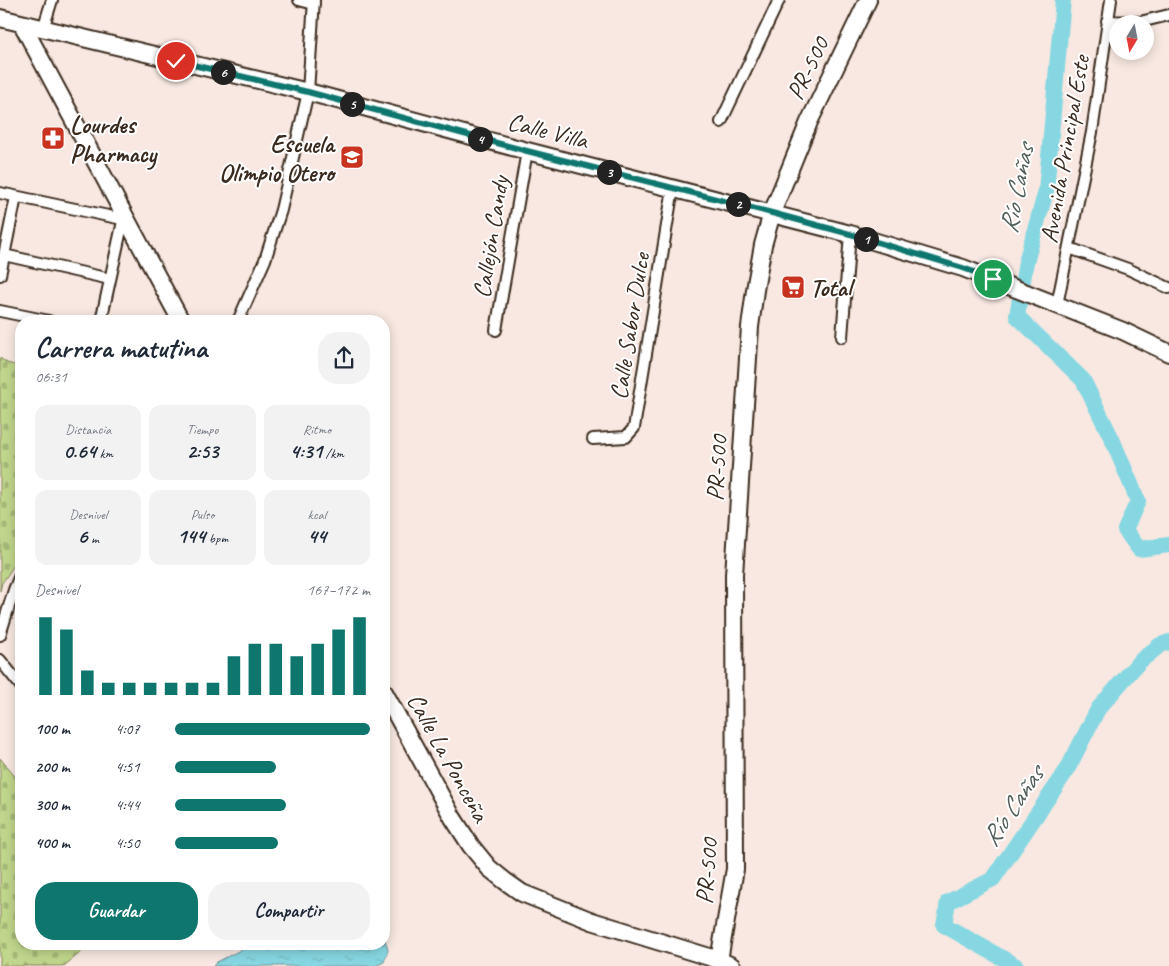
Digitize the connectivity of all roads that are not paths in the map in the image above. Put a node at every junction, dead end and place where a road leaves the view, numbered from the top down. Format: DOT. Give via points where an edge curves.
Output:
graph roads {
  1 [pos="52,0"];
  2 [pos="299,0"];
  3 [pos="779,0"];
  4 [pos="868,0"];
  5 [pos="1111,0"];
  6 [pos="314,2"];
  7 [pos="1169,15"];
  8 [pos="0,18"];
  9 [pos="1107,21"];
  10 [pos="22,24"];
  11 [pos="43,29"];
  12 [pos="308,92"];
  13 [pos="722,122"];
  14 [pos="527,151"];
  15 [pos="673,188"];
  16 [pos="0,193"];
  17 [pos="16,197"];
  18 [pos="772,213"];
  19 [pos="125,221"];
  20 [pos="850,234"];
  21 [pos="1069,248"];
  22 [pos="4,255"];
  23 [pos="0,275"];
  24 [pos="110,279"];
  25 [pos="1169,288"];
  26 [pos="1051,302"];
  27 [pos="0,311"];
  28 [pos="19,315"];
  29 [pos="102,315"];
  30 [pos="178,315"];
  31 [pos="241,315"];
  32 [pos="496,330"];
  33 [pos="842,338"];
  34 [pos="1169,353"];
  35 [pos="594,439"];
  36 [pos="15,592"];
  37 [pos="0,635"];
  38 [pos="0,660"];
  39 [pos="15,679"];
  40 [pos="390,703"];
  41 [pos="726,963"];
  1 -- 11 [label="street"];
  2 -- 6 [label="street"];
  3 -- 13 [label="street"];
  4 -- 18 [label="main road, PR-500 / PR-500" via="809,122"];
  5 -- 9 [label="street, Avenida Principal Este"];
  6 -- 12 [label="street"];
  7 -- 9 [label="street" via="1140,22"];
  8 -- 10 [label="main road, Calle Villa"];
  9 -- 21 [label="street, Avenida Principal Este" via="1092,132"];
  10 -- 11 [label="main road, Calle Villa"];
  10 -- 19 [label="main road"];
  11 -- 12 [label="main road, Calle Villa"];
  12 -- 14 [label="main road, Calle Villa"];
  12 -- 31 [label="street" via="281,210 265,260"];
  14 -- 15 [label="main road, Calle Villa"];
  14 -- 32 [label="street, Callejón Candy"];
  15 -- 18 [label="main road, Calle Villa"];
  15 -- 35 [label="street, Calle Sabor Dulce" via="634,428 626,437"];
  16 -- 17 [label="street"];
  17 -- 19 [label="street"];
  17 -- 22 [label="street"];
  18 -- 20 [label="main road, Calle Villa"];
  18 -- 41 [label="main road, PR-500 / PR-500" via="763,245 750,327 734,575 735,869"];
  19 -- 24 [label="street"];
  19 -- 30 [label="main road"];
  20 -- 26 [label="main road, Calle Villa" via="963,268"];
  20 -- 33 [label="street"];
  21 -- 25 [label="street"];
  21 -- 26 [label="street, Avenida Principal Este"];
  22 -- 23 [label="street"];
  22 -- 24 [label="street"];
  24 -- 29 [label="street"];
  26 -- 34 [label="main road, Calle Villa"];
  27 -- 28 [label="street"];
  36 -- 37 [label="street"];
  38 -- 39 [label="street"];
  40 -- 41 [label="main road, Calle La Ponceña" via="453,818 490,868 522,892 592,921"];
}
